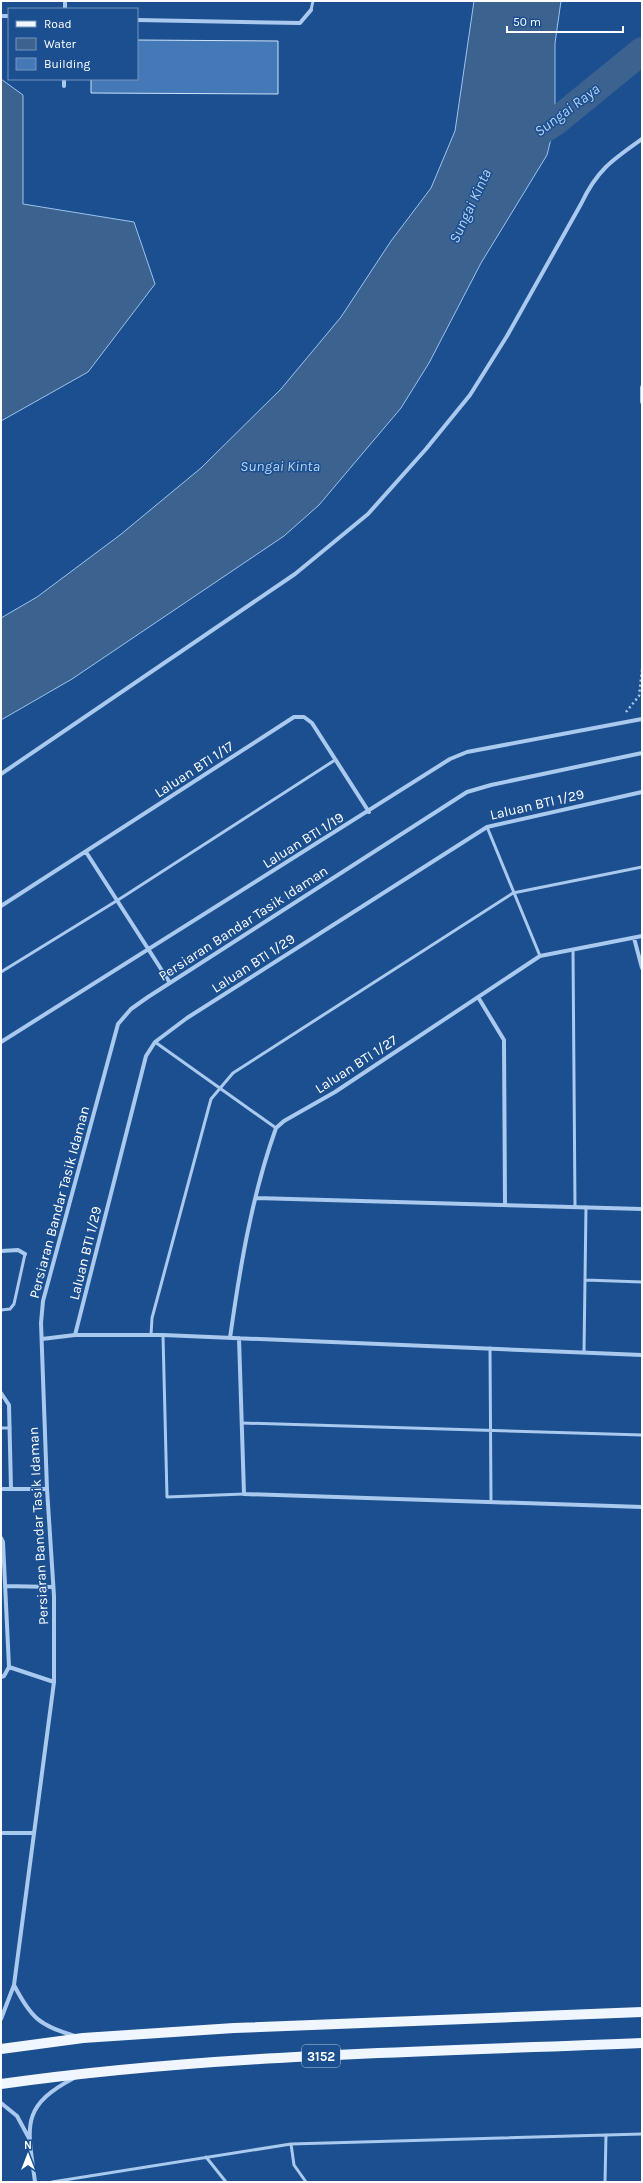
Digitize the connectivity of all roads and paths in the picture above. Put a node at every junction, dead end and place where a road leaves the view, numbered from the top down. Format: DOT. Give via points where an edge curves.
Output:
graph roads {
  1 [pos="313,1"];
  2 [pos="311,10"];
  3 [pos="138,20"];
  4 [pos="64,80"];
  5 [pos="64,86"];
  6 [pos="642,139"];
  7 [pos="642,387"];
  8 [pos="642,402"];
  9 [pos="642,670"];
  10 [pos="642,719"];
  11 [pos="624,722"];
  12 [pos="642,754"];
  13 [pos="335,760"];
  14 [pos="1,774"];
  15 [pos="642,792"];
  16 [pos="369,812"];
  17 [pos="487,826"];
  18 [pos="86,852"];
  19 [pos="642,867"];
  20 [pos="513,893"];
  21 [pos="118,900"];
  22 [pos="1,906"];
  23 [pos="642,936"];
  24 [pos="634,938"];
  25 [pos="150,949"];
  26 [pos="573,950"];
  27 [pos="540,956"];
  28 [pos="642,968"];
  29 [pos="1,972"];
  30 [pos="170,983"];
  31 [pos="478,997"];
  32 [pos="1,1042"];
  33 [pos="155,1042"];
  34 [pos="219,1088"];
  35 [pos="276,1128"];
  36 [pos="256,1198"];
  37 [pos="505,1205"];
  38 [pos="574,1207"];
  39 [pos="586,1207"];
  40 [pos="642,1209"];
  41 [pos="1,1251"];
  42 [pos="25,1254"];
  43 [pos="585,1280"];
  44 [pos="642,1282"];
  45 [pos="1,1310"];
  46 [pos="75,1335"];
  47 [pos="151,1335"];
  48 [pos="163,1336"];
  49 [pos="230,1338"];
  50 [pos="239,1338"];
  51 [pos="42,1339"];
  52 [pos="490,1348"];
  53 [pos="584,1352"];
  54 [pos="642,1355"];
  55 [pos="1,1393"];
  56 [pos="242,1423"];
  57 [pos="1,1428"];
  58 [pos="10,1428"];
  59 [pos="490,1430"];
  60 [pos="642,1435"];
  61 [pos="1,1489"];
  62 [pos="11,1489"];
  63 [pos="47,1489"];
  64 [pos="244,1494"];
  65 [pos="490,1502"];
  66 [pos="642,1507"];
  67 [pos="1,1538"];
  68 [pos="6,1586"];
  69 [pos="53,1587"];
  70 [pos="1,1606"];
  71 [pos="6,1606"];
  72 [pos="9,1667"];
  73 [pos="1,1677"];
  74 [pos="54,1682"];
  75 [pos="1,1833"];
  76 [pos="34,1833"];
  77 [pos="14,1985"];
  78 [pos="642,2012"];
  79 [pos="1,2019"];
  80 [pos="82,2038"];
  81 [pos="642,2043"];
  82 [pos="1,2049"];
  83 [pos="85,2072"];
  84 [pos="1,2084"];
  85 [pos="1,2103"];
  86 [pos="642,2134"];
  87 [pos="606,2135"];
  88 [pos="30,2140"];
  89 [pos="291,2144"];
  90 [pos="206,2157"];
  91 [pos="35,2182"];
  92 [pos="52,2182"];
  93 [pos="225,2182"];
  94 [pos="306,2182"];
  95 [pos="606,2182"];
  1 -- 2 [label="lane"];
  2 -- 3 [label="street" via="300,23"];
  4 -- 5 [label="street"];
  6 -- 14 [label="street" via="604,167 592,182 507,336 470,395 368,514 295,574"];
  7 -- 8 [label="street"];
  9 -- 11 [label="path" via="639,696 628,708"];
  10 -- 11 [label="street, Laluan BTI 1/19"];
  11 -- 16 [label="street, Laluan BTI 1/19" via="467,752 450,759"];
  12 -- 30 [label="street, Persiaran Bandar Tasik Idaman" via="467,792"];
  13 -- 16 [label="street, Laluan BTI 1/17"];
  13 -- 18 [label="street, Laluan BTI 1/17" via="312,723 304,717 294,717"];
  13 -- 21 [label="lane"];
  15 -- 17 [label="street, Laluan BTI 1/29"];
  16 -- 25 [label="street, Laluan BTI 1/19"];
  17 -- 20 [label="lane"];
  17 -- 33 [label="street, Laluan BTI 1/29" via="187,1018"];
  18 -- 21 [label="street"];
  18 -- 22 [label="street, Laluan BTI 1/17"];
  19 -- 20 [label="lane"];
  20 -- 27 [label="lane"];
  20 -- 34 [label="lane" via="233,1073"];
  21 -- 25 [label="street"];
  21 -- 29 [label="lane"];
  23 -- 24 [label="street, Laluan BTI 1/27"];
  24 -- 26 [label="street, Laluan BTI 1/27"];
  24 -- 28 [label="street"];
  25 -- 30 [label="street"];
  25 -- 32 [label="street, Laluan BTI 1/19"];
  26 -- 27 [label="street, Laluan BTI 1/27"];
  26 -- 38 [label="lane"];
  27 -- 31 [label="street, Laluan BTI 1/27"];
  30 -- 51 [label="street, Persiaran Bandar Tasik Idaman" via="131,1009 118,1024 43,1301"];
  31 -- 35 [label="street, Laluan BTI 1/27"];
  31 -- 37 [label="street" via="504,1040"];
  33 -- 34 [label="lane"];
  33 -- 46 [label="street, Laluan BTI 1/29" via="146,1056"];
  34 -- 35 [label="lane"];
  34 -- 47 [label="lane" via="209,1107 152,1318"];
  35 -- 36 [label="street"];
  36 -- 37 [label="street"];
  36 -- 49 [label="street" via="238,1280"];
  37 -- 38 [label="street"];
  38 -- 39 [label="street"];
  39 -- 40 [label="street"];
  39 -- 43 [label="lane"];
  41 -- 42 [label="street" via="18,1250"];
  42 -- 45 [label="lane" via="14,1304 10,1309"];
  43 -- 44 [label="lane"];
  43 -- 53 [label="lane"];
  46 -- 47 [label="street"];
  46 -- 51 [label="street"];
  47 -- 48 [label="street"];
  48 -- 49 [label="street"];
  48 -- 64 [label="lane" via="167,1497"];
  49 -- 50 [label="street"];
  50 -- 52 [label="street"];
  50 -- 56 [label="street"];
  51 -- 63 [label="street, Persiaran Bandar Tasik Idaman"];
  52 -- 53 [label="street"];
  52 -- 59 [label="lane"];
  53 -- 54 [label="street"];
  55 -- 58 [label="street" via="9,1404"];
  56 -- 59 [label="lane"];
  56 -- 64 [label="street"];
  57 -- 58 [label="lane"];
  58 -- 62 [label="street"];
  59 -- 60 [label="lane"];
  59 -- 65 [label="lane"];
  61 -- 62 [label="street"];
  62 -- 63 [label="street"];
  63 -- 69 [label="street, Persiaran Bandar Tasik Idaman"];
  64 -- 65 [label="street"];
  65 -- 66 [label="street"];
  67 -- 68 [label="street"];
  68 -- 69 [label="street"];
  68 -- 71 [label="street"];
  69 -- 74 [label="street, Persiaran Bandar Tasik Idaman"];
  70 -- 71 [label="lane"];
  71 -- 72 [label="street"];
  72 -- 73 [label="street"];
  72 -- 74 [label="street"];
  74 -- 76 [label="street, Persiaran Bandar Tasik Idaman"];
  75 -- 76 [label="street"];
  76 -- 77 [label="street, Persiaran Bandar Tasik Idaman"];
  77 -- 79 [label="street, Persiaran Bandar Tasik Idaman"];
  77 -- 80 [label="street" via="25,2006 39,2022"];
  78 -- 80 [label="main road, 3152" via="234,2028"];
  80 -- 82 [label="main road, 3152"];
  81 -- 83 [label="main road, 3152" via="236,2060"];
  83 -- 84 [label="main road, 3152"];
  83 -- 88 [label="street" via="57,2087 40,2102 31,2118"];
  85 -- 88 [label="street" via="17,2116"];
  86 -- 87 [label="lane"];
  87 -- 89 [label="lane"];
  87 -- 95 [label="lane"];
  88 -- 91 [label="street"];
  89 -- 90 [label="lane"];
  89 -- 94 [label="lane" via="294,2165"];
  90 -- 92 [label="lane"];
  90 -- 93 [label="lane"];
}
